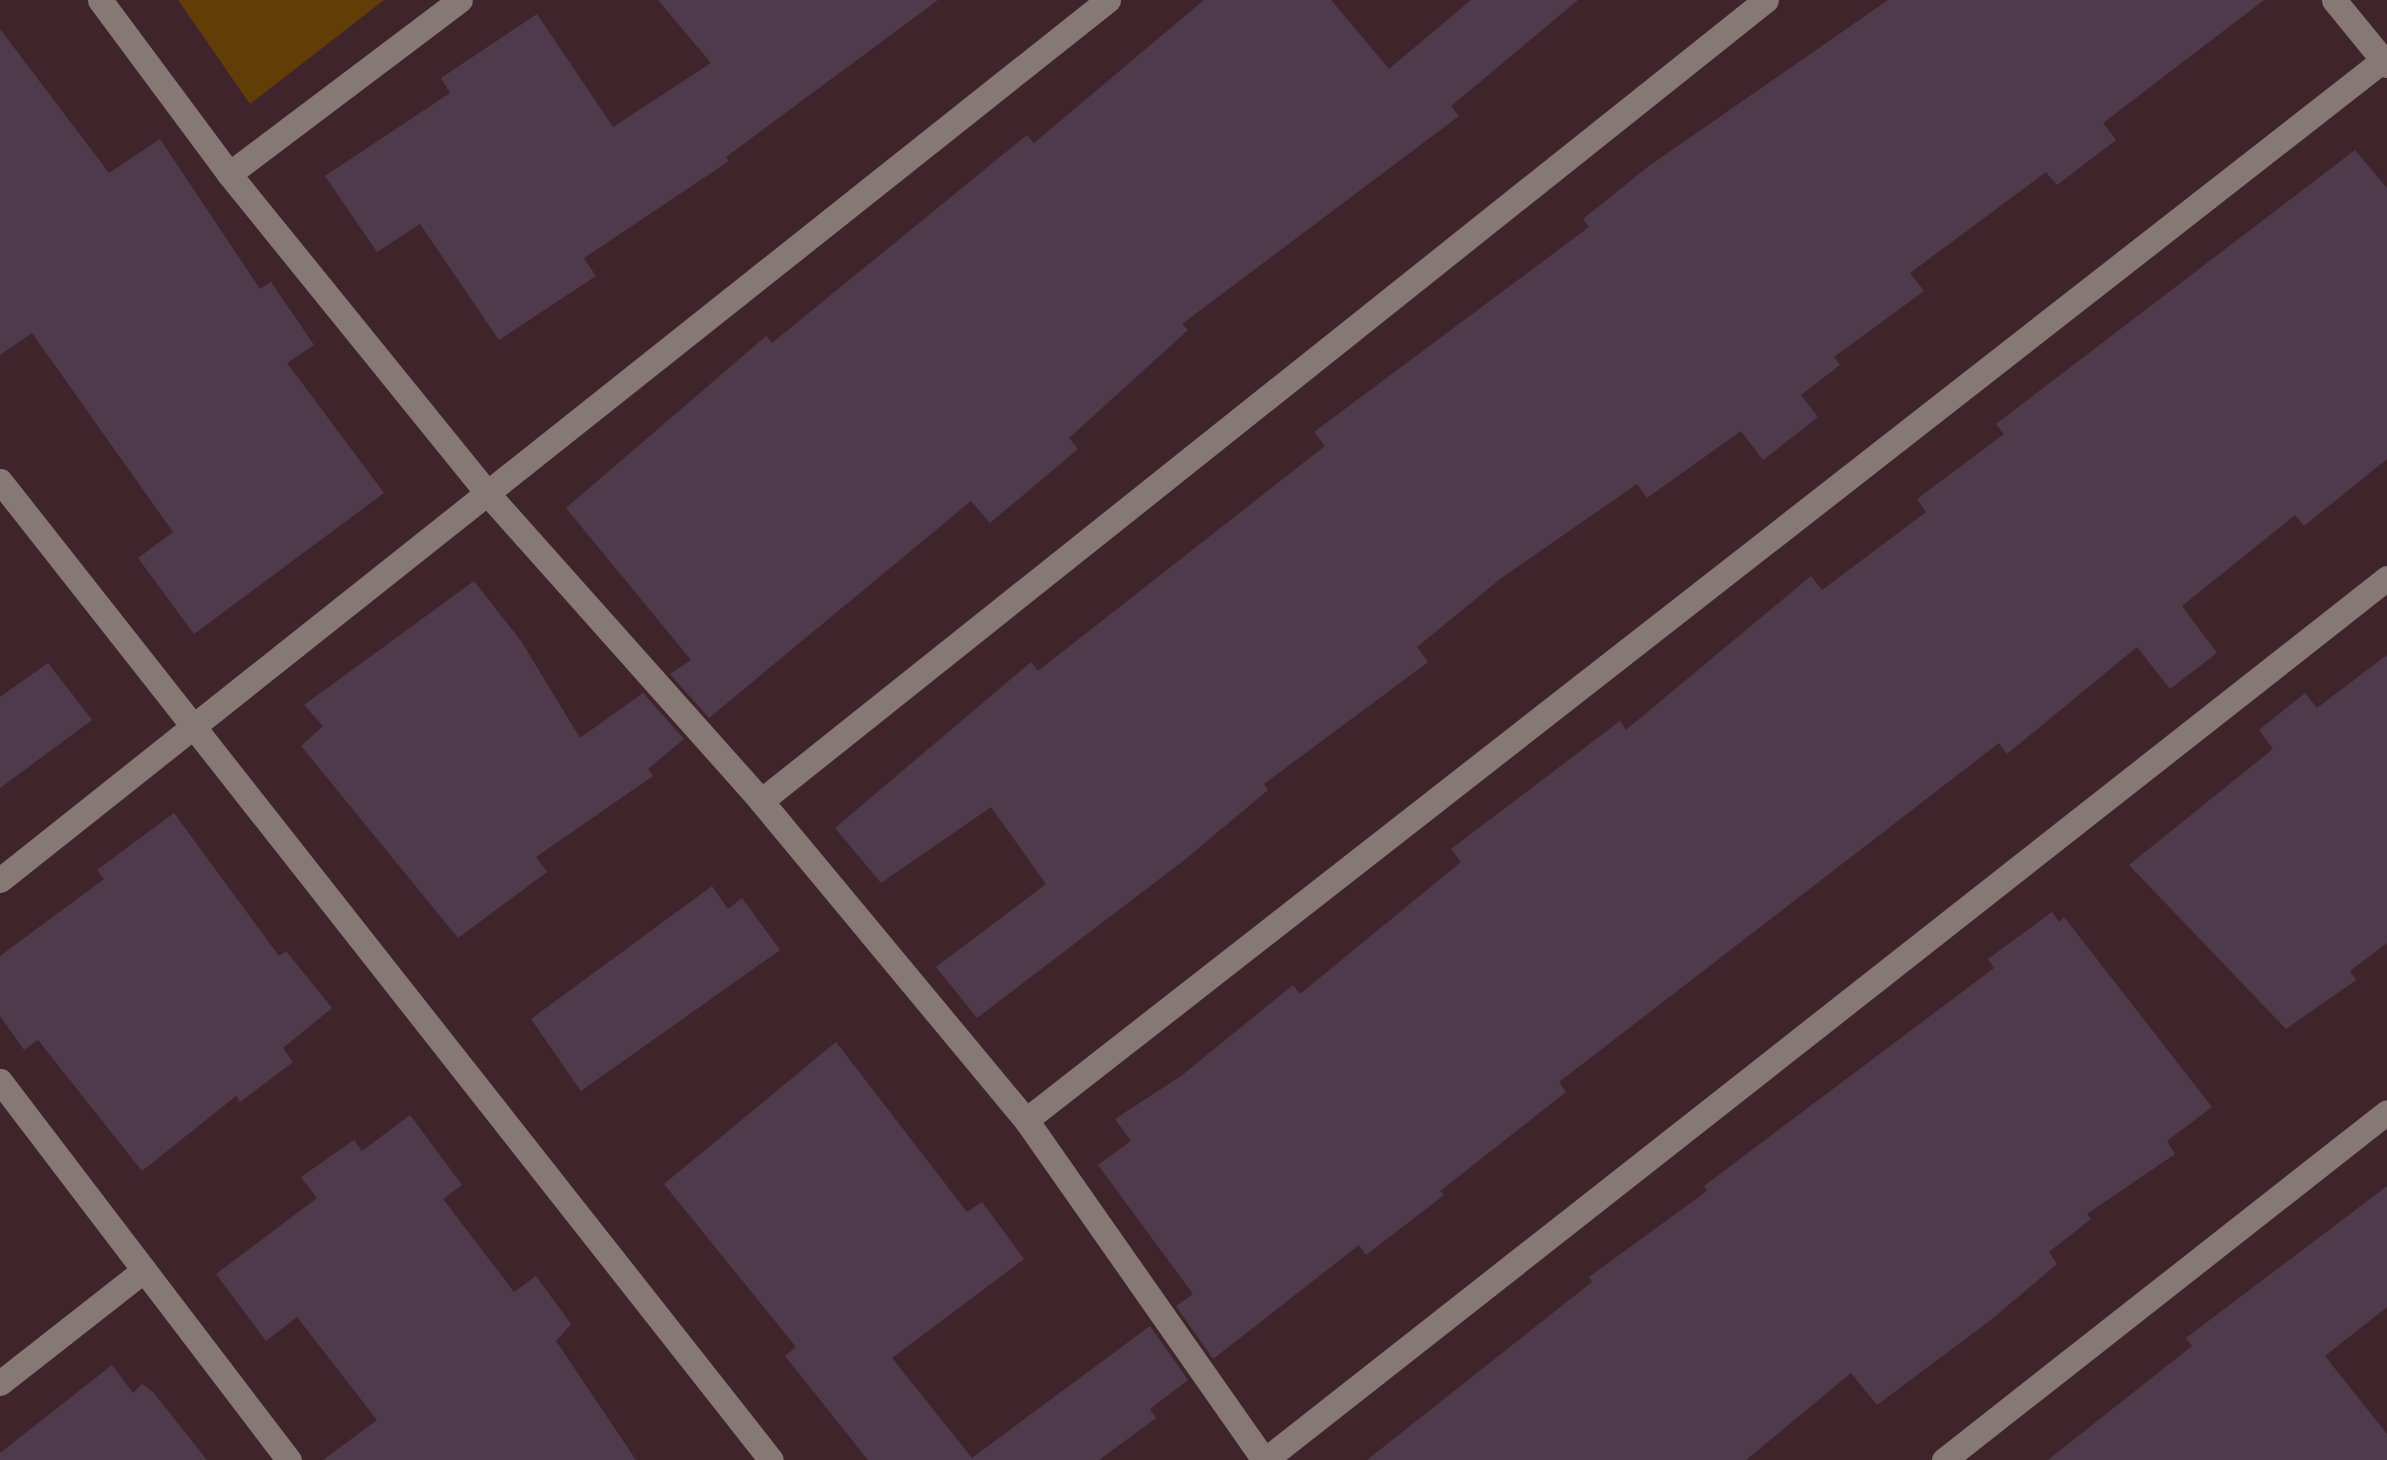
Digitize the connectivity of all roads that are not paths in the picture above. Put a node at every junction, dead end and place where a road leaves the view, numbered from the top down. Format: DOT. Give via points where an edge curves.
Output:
graph roads {
  1 [pos="100,0"];
  2 [pos="460,0"];
  3 [pos="1108,0"];
  4 [pos="1766,0"];
  5 [pos="2334,0"];
  6 [pos="2385,63"];
  7 [pos="230,174"];
  8 [pos="0,480"];
  9 [pos="487,493"];
  10 [pos="2387,578"];
  11 [pos="193,728"];
  12 [pos="761,801"];
  13 [pos="0,880"];
  14 [pos="0,1081"];
  15 [pos="2387,1112"];
  16 [pos="1026,1120"];
  17 [pos="144,1270"];
  18 [pos="0,1383"];
  19 [pos="289,1460"];
  20 [pos="771,1460"];
  21 [pos="1265,1460"];
  22 [pos="1944,1460"];
  1 -- 7 [label="street"];
  2 -- 7 [label="street"];
  3 -- 9 [label="street"];
  4 -- 12 [label="street"];
  5 -- 6 [label="street"];
  6 -- 16 [label="street"];
  7 -- 9 [label="street"];
  8 -- 11 [label="street"];
  9 -- 11 [label="street"];
  9 -- 12 [label="street"];
  10 -- 21 [label="street"];
  11 -- 13 [label="street"];
  11 -- 20 [label="street"];
  12 -- 16 [label="street"];
  14 -- 17 [label="street"];
  15 -- 22 [label="street"];
  16 -- 21 [label="street"];
  17 -- 18 [label="street"];
  17 -- 19 [label="street"];
}
